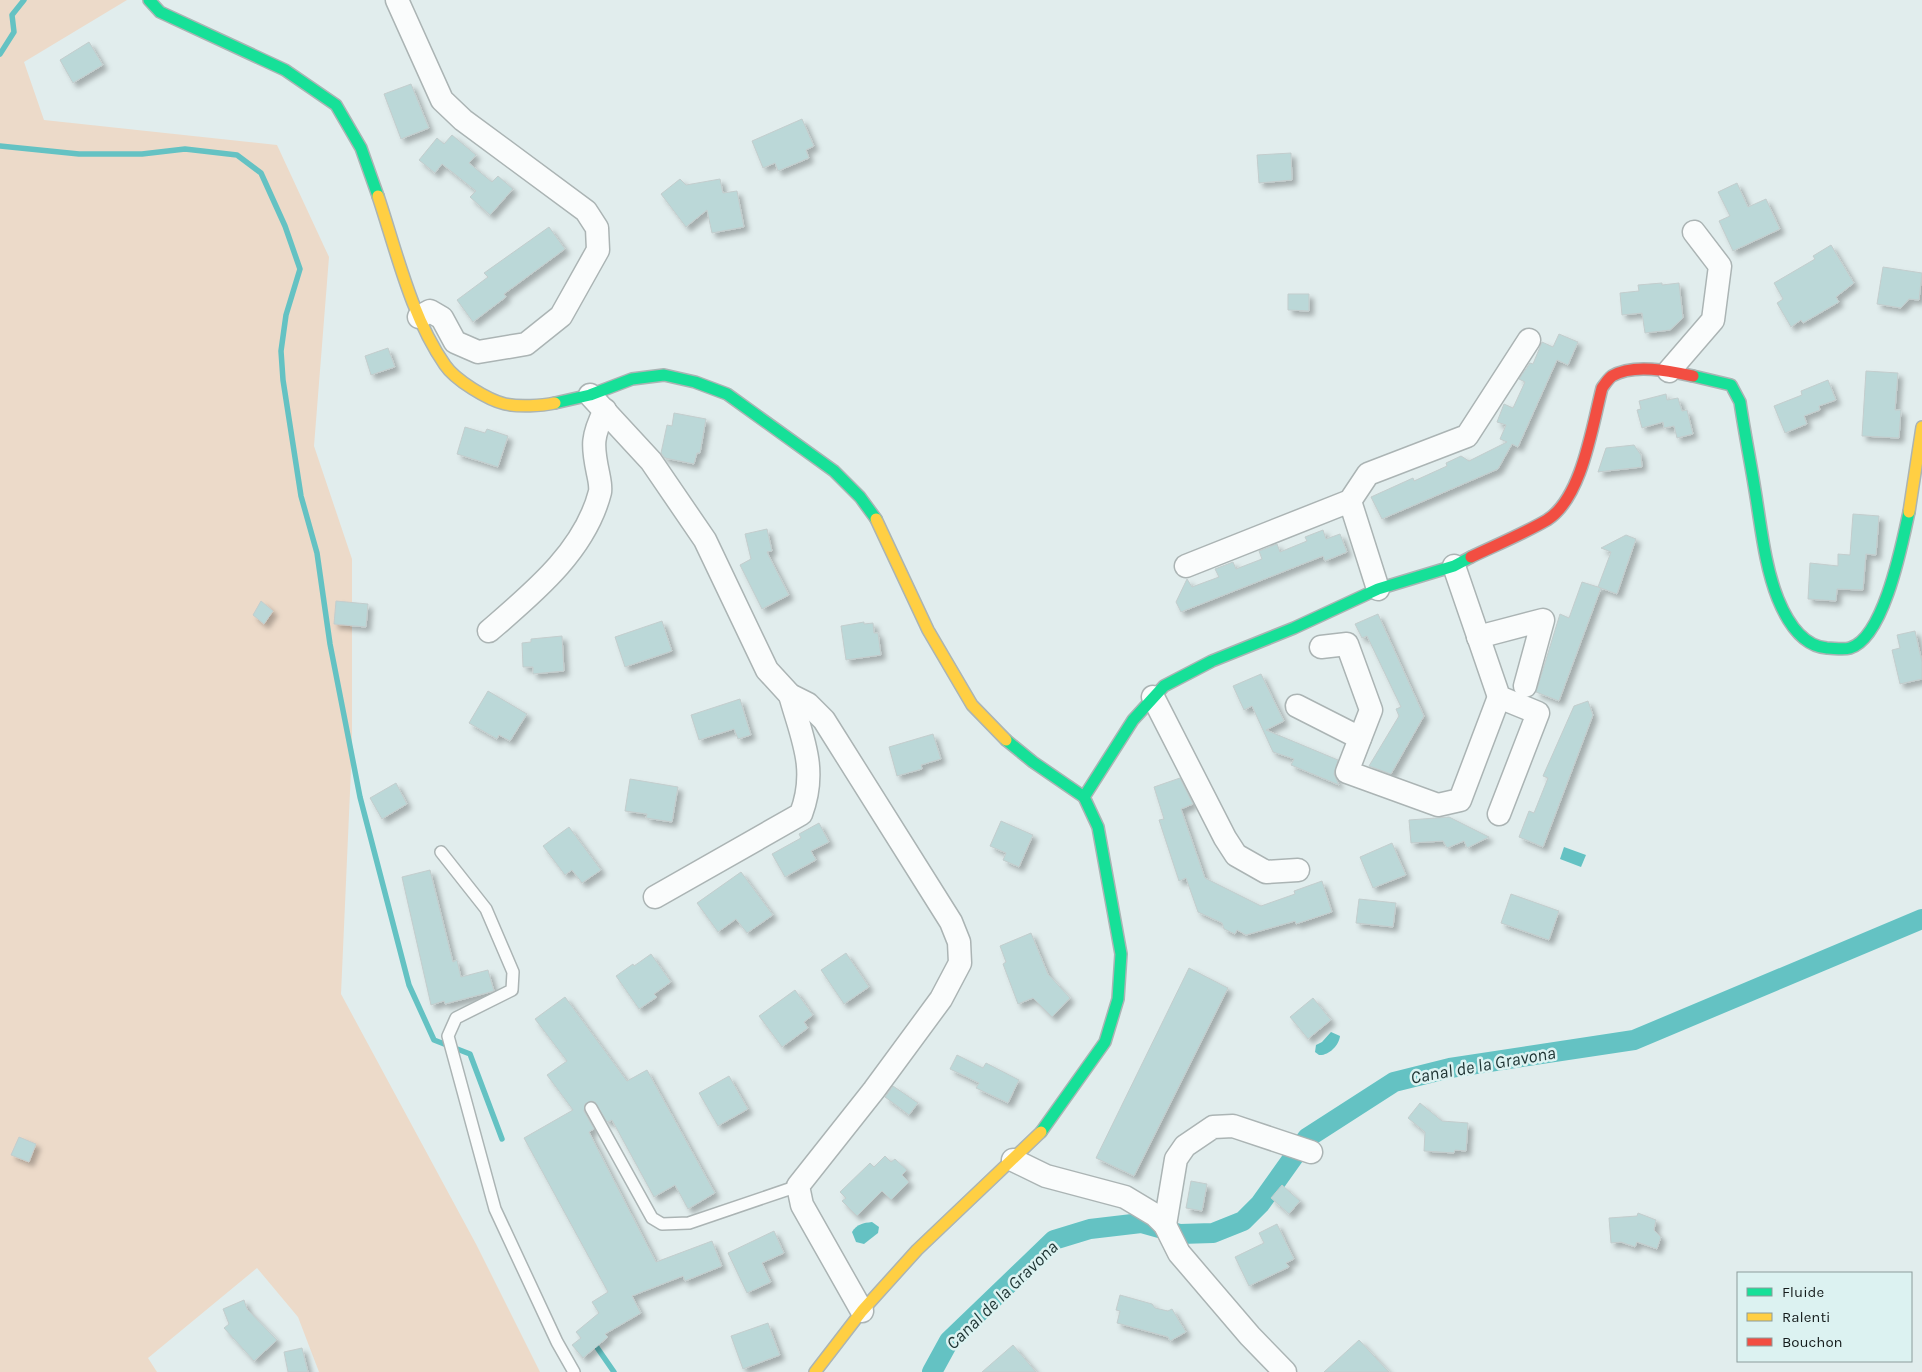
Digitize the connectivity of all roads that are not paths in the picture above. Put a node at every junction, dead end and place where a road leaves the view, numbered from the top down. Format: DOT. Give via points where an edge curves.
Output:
graph roads {
  1 [pos="149,0"];
  2 [pos="397,0"];
  3 [pos="1694,232"];
  4 [pos="419,317"];
  5 [pos="1529,340"];
  6 [pos="1669,371"];
  7 [pos="598,402"];
  8 [pos="1922,427"];
  9 [pos="1350,501"];
  10 [pos="1186,566"];
  11 [pos="1454,566"];
  12 [pos="1378,590"];
  13 [pos="489,631"];
  14 [pos="1478,637"];
  15 [pos="1321,647"];
  16 [pos="1525,686"];
  17 [pos="790,695"];
  18 [pos="1153,697"];
  19 [pos="1499,697"];
  20 [pos="1297,706"];
  21 [pos="1360,738"];
  22 [pos="1084,797"];
  23 [pos="1499,814"];
  24 [pos="441,852"];
  25 [pos="1298,870"];
  26 [pos="655,897"];
  27 [pos="591,1108"];
  28 [pos="1302,1148"];
  29 [pos="1013,1160"];
  30 [pos="798,1186"];
  31 [pos="1165,1225"];
  32 [pos="862,1311"];
  33 [pos="574,1372"];
  34 [pos="815,1372"];
  35 [pos="1285,1372"];
  1 -- 4 [label="street" via="160,12 285,70 336,105 361,148"];
  2 -- 4 [label="street" via="442,100 463,120 586,211 597,228 598,250 561,316 526,344 478,352 455,342 442,318 430,311"];
  3 -- 6 [label="street" via="1720,266 1714,320"];
  4 -- 7 [label="street" via="446,367 472,389 505,404"];
  5 -- 9 [label="street" via="1467,436 1368,474"];
  6 -- 8 [label="street" via="1731,385 1740,402 1769,569 1783,608 1796,632 1808,644 1826,649 1852,647 1866,635 1878,616 1897,571"];
  6 -- 11 [label="street" via="1631,370 1612,376 1602,388 1576,484 1566,502 1548,519"];
  7 -- 13 [label="street" via="594,452 601,490 584,531 540,588"];
  7 -- 17 [label="street" via="651,461 705,540 767,670"];
  7 -- 22 [label="street" via="632,379 664,375 695,382 728,394 834,471 860,497 880,524 928,630 972,705 1032,762"];
  9 -- 10 [label="street"];
  9 -- 12 [label="street"];
  11 -- 12 [label="street"];
  11 -- 14 [label="street"];
  12 -- 18 [label="street" via="1212,661 1164,686"];
  14 -- 16 [label="street" via="1542,620"];
  14 -- 19 [label="street"];
  15 -- 21 [label="street" via="1347,644 1371,710"];
  17 -- 26 [label="street" via="808,759 809,793 801,814"];
  17 -- 30 [label="street" via="808,704 824,720 924,877 952,922 959,942 960,963 941,999"];
  18 -- 22 [label="street" via="1133,720"];
  18 -- 25 [label="street" via="1236,855 1266,872"];
  19 -- 21 [label="street" via="1460,800 1438,804 1348,772"];
  19 -- 23 [label="street" via="1538,713"];
  20 -- 21 [label="street"];
  22 -- 29 [label="street" via="1098,827 1121,954 1118,999 1105,1042 1039,1135"];
  24 -- 33 [label="lane" via="486,908 513,972 512,990 456,1018 448,1036 496,1209"];
  27 -- 30 [label="lane" via="652,1218 662,1224 689,1223"];
  28 -- 31 [label="street" via="1233,1126 1213,1127 1186,1146 1176,1159"];
  29 -- 31 [label="street" via="1046,1176 1125,1197"];
  29 -- 32 [label="street" via="917,1250"];
  30 -- 32 [label="street" via="802,1205"];
  31 -- 35 [label="street" via="1179,1253"];
  32 -- 34 [label="street"];
}
